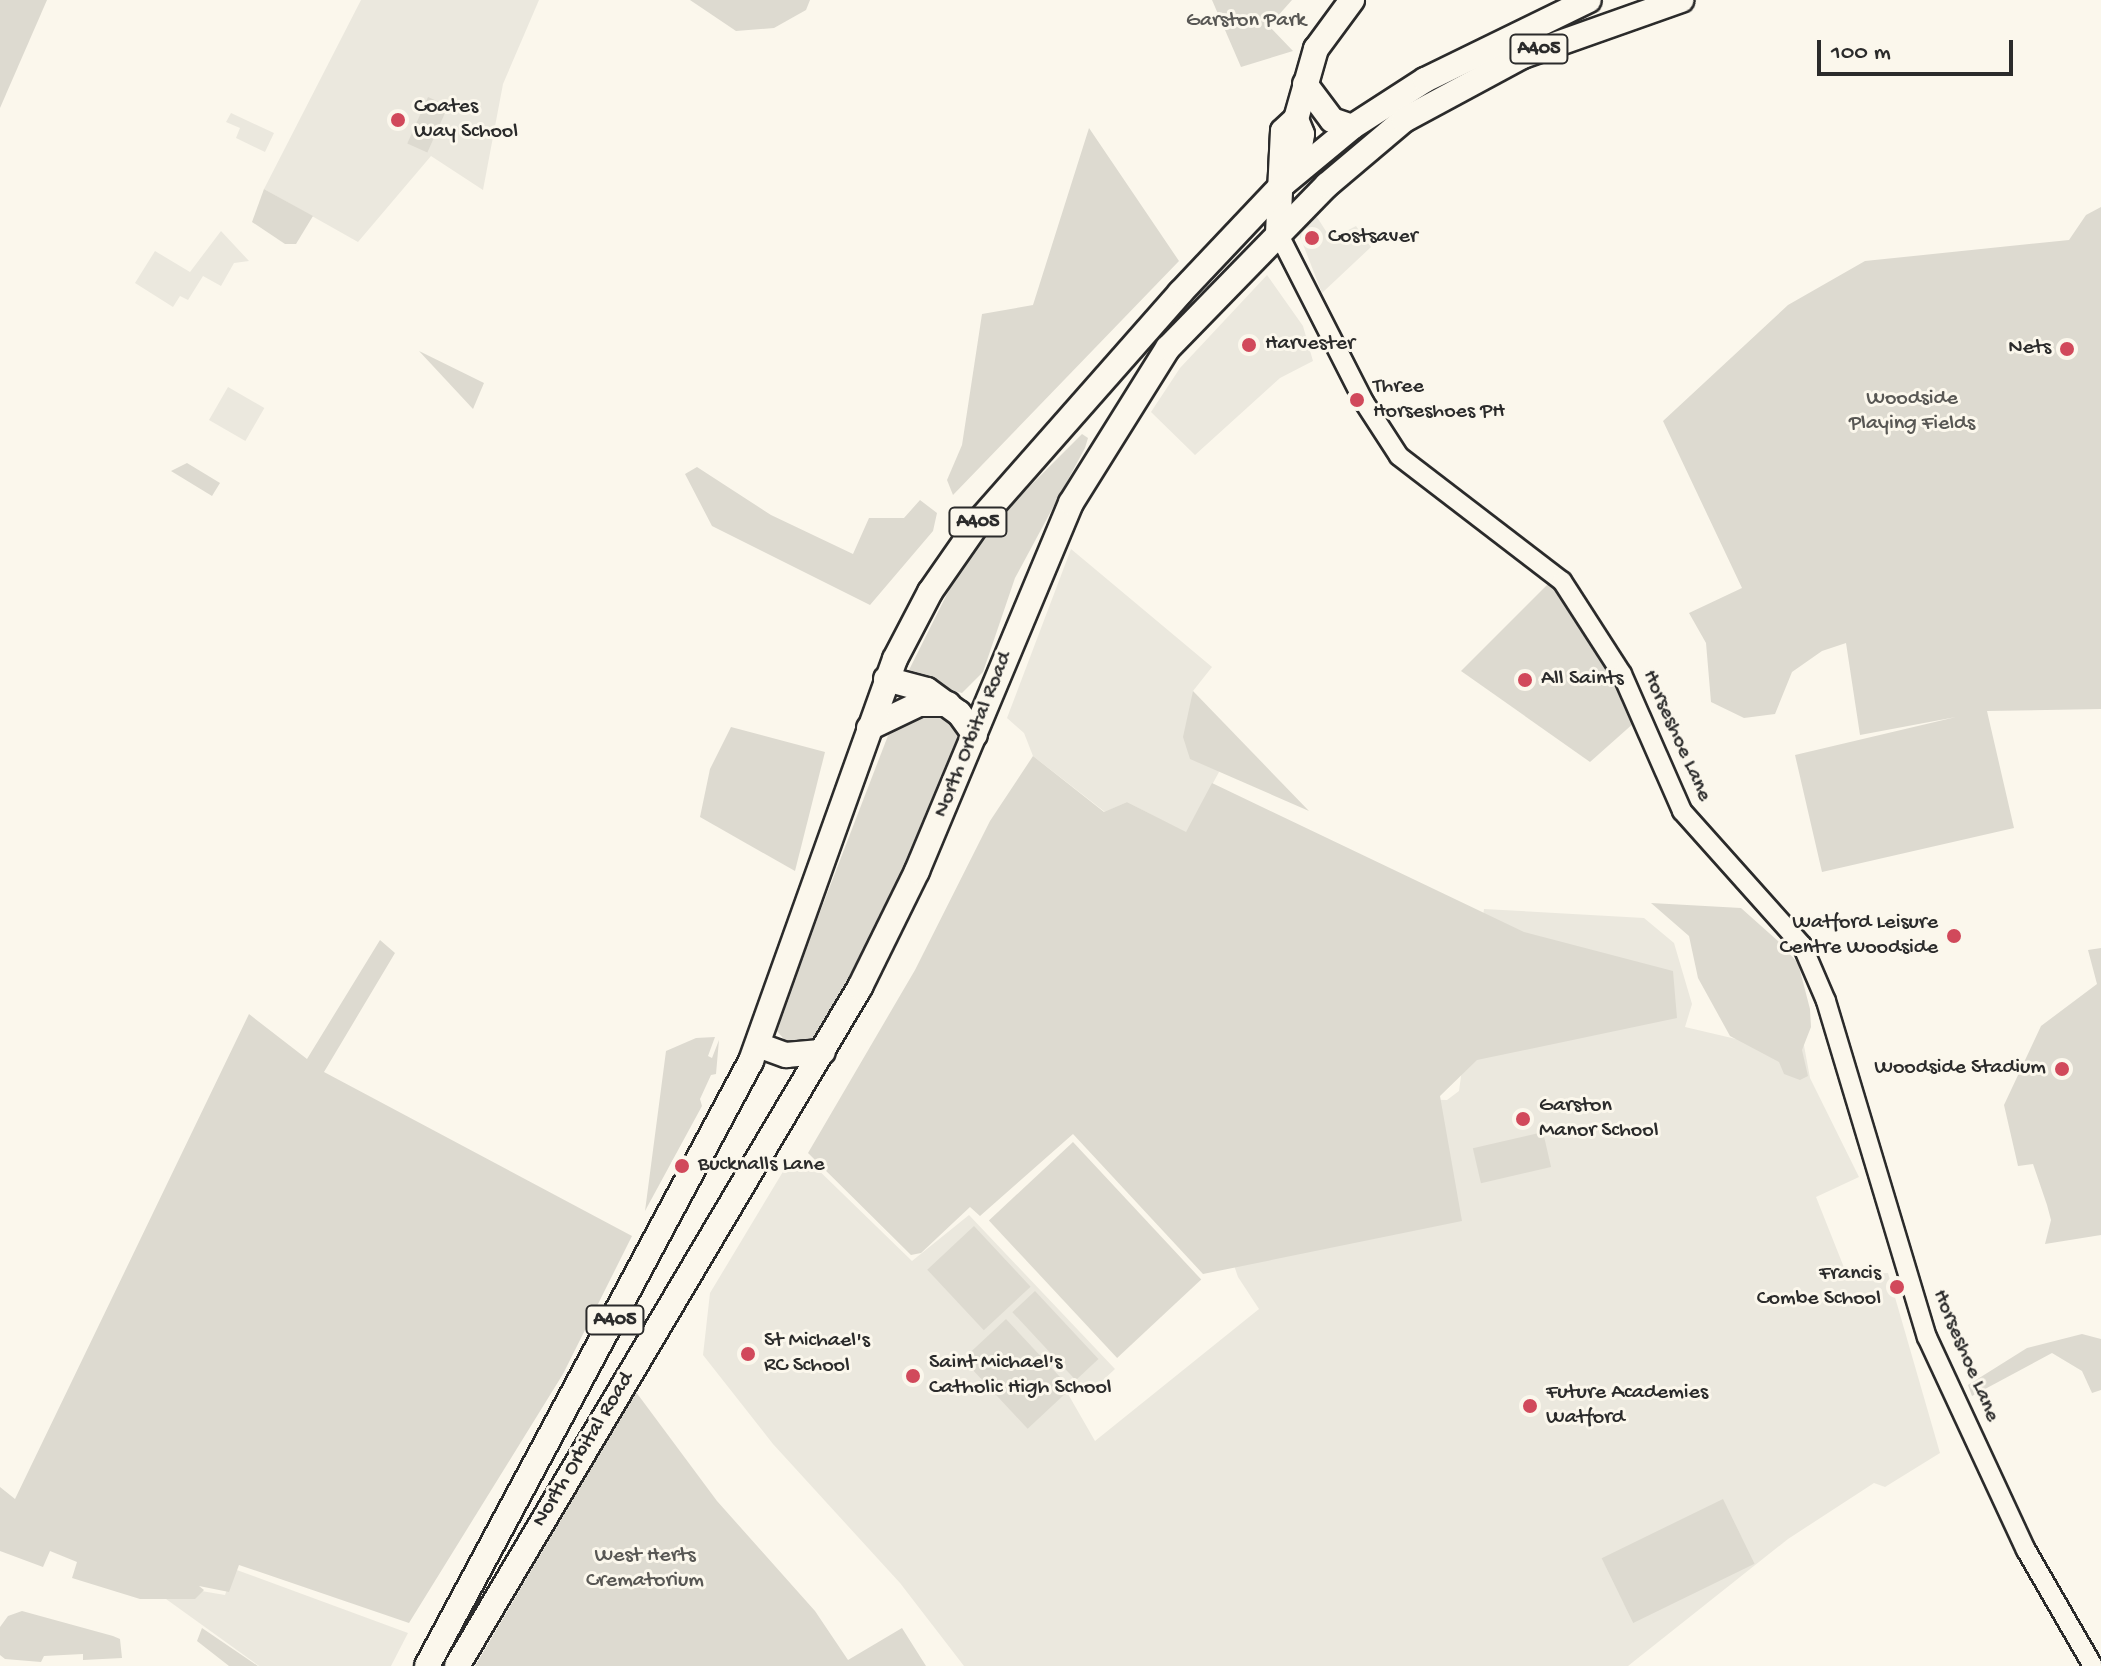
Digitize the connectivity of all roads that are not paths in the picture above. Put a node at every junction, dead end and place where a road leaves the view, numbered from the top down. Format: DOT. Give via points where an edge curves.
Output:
graph roads {
  1 [pos="1352,0"];
  2 [pos="1589,0"];
  3 [pos="1681,0"];
  4 [pos="1305,84"];
  5 [pos="1352,127"];
  6 [pos="1357,157"];
  7 [pos="1282,185"];
  8 [pos="1278,233"];
  9 [pos="1180,293"];
  10 [pos="886,679"];
  11 [pos="948,704"];
  12 [pos="869,728"];
  13 [pos="975,735"];
  14 [pos="750,1043"];
  15 [pos="823,1052"];
  16 [pos="483,1556"];
  17 [pos="415,1666"];
  18 [pos="427,1666"];
  19 [pos="457,1666"];
  20 [pos="2093,1666"];
  1 -- 4 [label="main road" via="1325,33"];
  2 -- 5 [label="main road, North Orbital Road / A405" via="1464,58"];
  3 -- 6 [label="main road, North Orbital Road / A405" via="1562,40 1463,84"];
  4 -- 5 [label="main road" via="1332,120"];
  4 -- 7 [label="main road" via="1296,119 1283,131 1278,152"];
  5 -- 7 [label="main road, North Orbital Road / A405"];
  6 -- 7 [label="main road" via="1334,160"];
  6 -- 8 [label="main road, North Orbital Road / A405"];
  7 -- 8 [label="main road"];
  7 -- 9 [label="main road, North Orbital Road / A405"];
  8 -- 9 [label="main road" via="1246,246 1202,291"];
  8 -- 13 [label="main road, North Orbital Road / A405" via="1168,348 1101,448 1037,579"];
  8 -- 20 [label="street, Horseshoe Lane" via="1364,402 1399,456 1562,581 1588,613 1622,674 1687,819 1802,945 1826,1001 1927,1337 2026,1550"];
  9 -- 10 [label="main road, North Orbital Road / A405" via="980,520 930,592"];
  10 -- 11 [label="main road" via="927,690"];
  10 -- 12 [label="main road, North Orbital Road / A405"];
  11 -- 12 [label="main road" via="919,704"];
  11 -- 13 [label="main road"];
  12 -- 14 [label="main road, North Orbital Road / A405"];
  13 -- 15 [label="main road, North Orbital Road / A405" via="899,911"];
  14 -- 15 [label="main road" via="786,1055"];
  14 -- 16 [label="main road, North Orbital Road / A405" via="674,1210"];
  15 -- 19 [label="main road, North Orbital Road / A405"];
  16 -- 17 [label="main road, A405"];
  16 -- 18 [label="main road, North Orbital Road / A405"];
}
